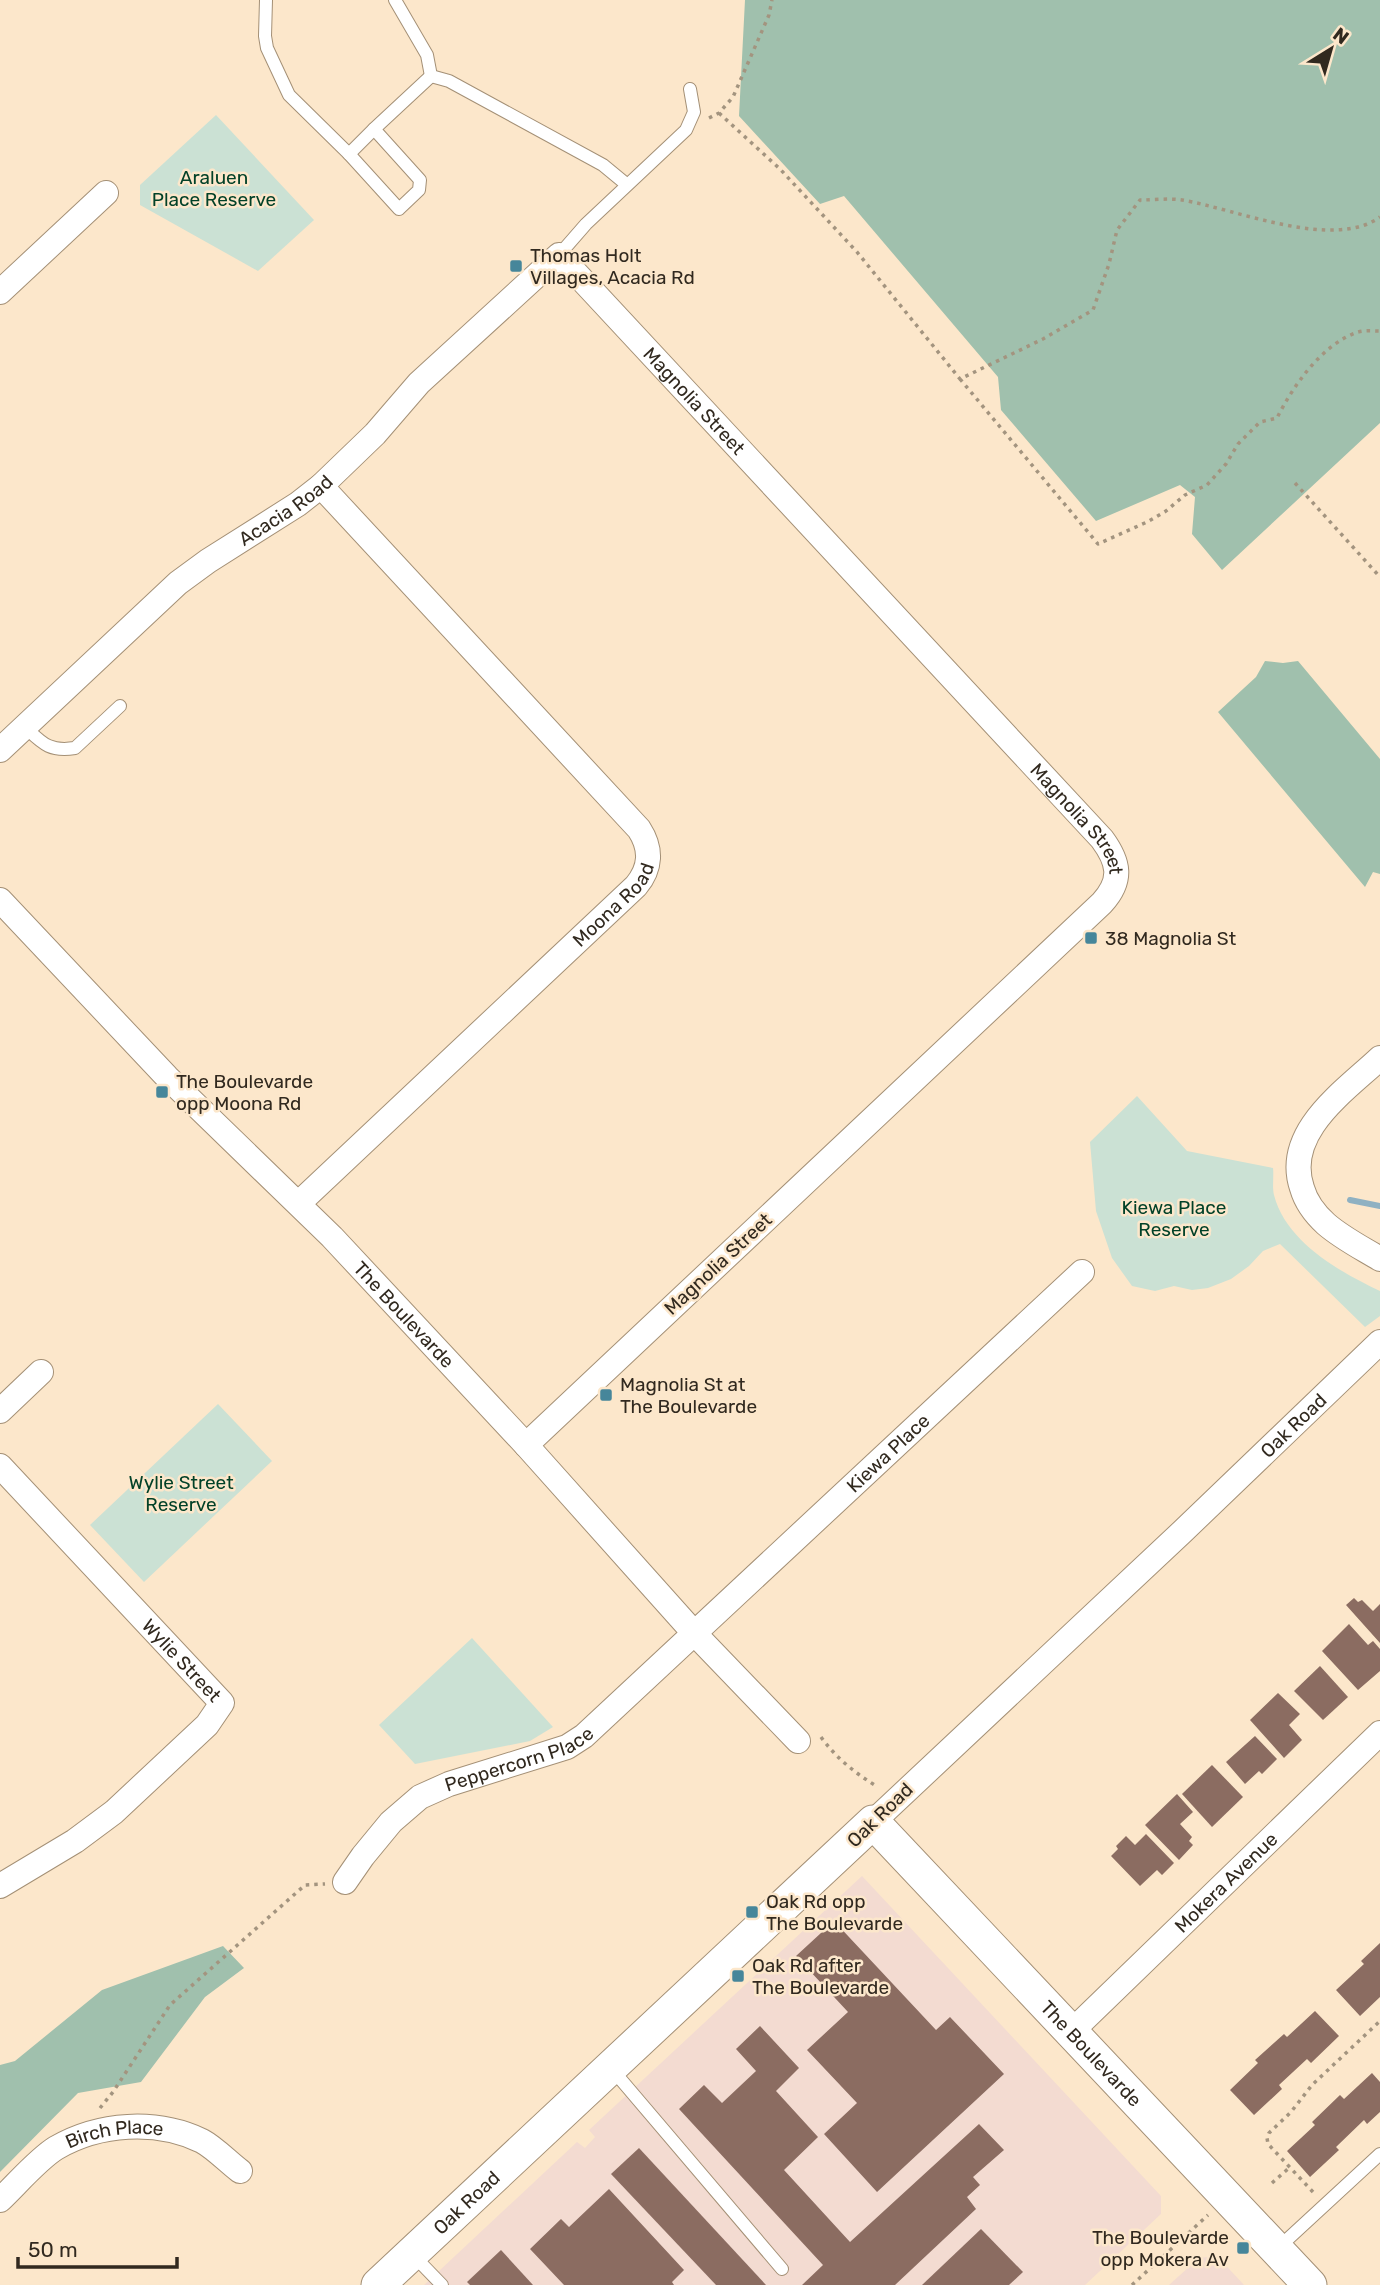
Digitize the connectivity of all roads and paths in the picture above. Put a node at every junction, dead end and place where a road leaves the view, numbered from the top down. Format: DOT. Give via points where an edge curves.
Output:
graph roads {
  1 [pos="266,0"];
  2 [pos="395,0"];
  3 [pos="772,0"];
  4 [pos="431,76"];
  5 [pos="691,89"];
  6 [pos="719,113"];
  7 [pos="374,129"];
  8 [pos="686,130"];
  9 [pos="349,154"];
  10 [pos="626,184"];
  11 [pos="106,193"];
  12 [pos="1380,218"];
  13 [pos="559,255"];
  14 [pos="0,292"];
  15 [pos="1380,331"];
  16 [pos="960,379"];
  17 [pos="1295,482"];
  18 [pos="321,486"];
  19 [pos="1380,577"];
  20 [pos="120,706"];
  21 [pos="25,727"];
  22 [pos="0,750"];
  23 [pos="0,900"];
  24 [pos="1380,1058"];
  25 [pos="299,1203"];
  26 [pos="1380,1259"];
  27 [pos="1082,1272"];
  28 [pos="1380,1342"];
  29 [pos="41,1372"];
  30 [pos="0,1411"];
  31 [pos="526,1445"];
  32 [pos="0,1466"];
  33 [pos="695,1634"];
  34 [pos="1380,1733"];
  35 [pos="798,1741"];
  36 [pos="898,1798"];
  37 [pos="873,1822"];
  38 [pos="345,1882"];
  39 [pos="0,1886"];
  40 [pos="1380,2021"];
  41 [pos="1072,2031"];
  42 [pos="610,2067"];
  43 [pos="74,2139"];
  44 [pos="1380,2154"];
  45 [pos="1289,2168"];
  46 [pos="240,2171"];
  47 [pos="1272,2183"];
  48 [pos="1228,2197"];
  49 [pos="0,2200"];
  50 [pos="1325,2205"];
  51 [pos="1277,2249"];
  52 [pos="412,2253"];
  53 [pos="782,2269"];
  54 [pos="378,2285"];
  55 [pos="442,2285"];
  56 [pos="1132,2285"];
  57 [pos="1311,2285"];
  1 -- 9 [label="lane" via="267,47 282,84"];
  2 -- 4 [label="lane" via="427,55"];
  3 -- 6 [label="path" via="733,97"];
  4 -- 7 [label="lane"];
  4 -- 10 [label="lane" via="449,81 603,165"];
  5 -- 8 [label="lane" via="694,112"];
  6 -- 8 [label="path"];
  6 -- 16 [label="path" via="780,169 857,252"];
  7 -- 9 [label="lane"];
  7 -- 9 [label="lane" via="420,180 419,190 399,209"];
  8 -- 10 [label="lane"];
  10 -- 13 [label="lane"];
  11 -- 14 [label="street"];
  12 -- 16 [label="path" via="1369,225 1320,231 1180,200 1140,200 1117,230 1093,310"];
  13 -- 18 [label="street, Acacia Road" via="419,383"];
  13 -- 31 [label="street, Magnolia Street" via="1102,839 1112,852 1117,876 1102,903"];
  15 -- 16 [label="path" via="1361,331 1335,343 1290,393 1277,418 1260,422 1238,443 1208,485 1147,522 1098,544"];
  17 -- 19 [label="path"];
  18 -- 21 [label="street, Acacia Road" via="178,583"];
  18 -- 25 [label="street, Moona Road" via="639,829 649,853 648,866 636,886"];
  20 -- 21 [label="lane" via="75,748 45,746"];
  21 -- 22 [label="street, Acacia Road"];
  23 -- 25 [label="street, The Boulevarde" via="167,1077"];
  24 -- 26 [label="street" via="1316,1121 1302,1143 1297,1170 1303,1194 1318,1217"];
  25 -- 31 [label="street, The Boulevarde"];
  27 -- 33 [label="street, Kiewa Place"];
  28 -- 36 [label="street, Oak Road"];
  29 -- 30 [label="street"];
  31 -- 33 [label="street, The Boulevarde"];
  32 -- 39 [label="street, Wylie Street" via="222,1703 207,1725 114,1812"];
  33 -- 35 [label="street, The Boulevarde"];
  33 -- 38 [label="street, Peppercorn Place" via="567,1747 434,1790 408,1805"];
  34 -- 41 [label="street, Mokera Avenue"];
  35 -- 36 [label="path" via="814,1727 860,1777"];
  36 -- 37 [label="street, Oak Road"];
  37 -- 41 [label="street, The Boulevarde"];
  37 -- 42 [label="street, Oak Road"];
  38 -- 43 [label="path" via="305,1885 170,2005 113,2092"];
  40 -- 45 [label="path" via="1269,2133 1268,2144"];
  41 -- 48 [label="street, The Boulevarde"];
  42 -- 52 [label="street, Oak Road"];
  42 -- 53 [label="lane"];
  43 -- 46 [label="street, Birch Place" via="100,2129 155,2129 204,2142"];
  43 -- 49 [label="street, Birch Place" via="53,2149"];
  44 -- 50 [label="lane"];
  45 -- 47 [label="path"];
  45 -- 50 [label="path"];
  48 -- 51 [label="street, The Boulevarde"];
  48 -- 56 [label="path"];
  50 -- 51 [label="lane"];
  51 -- 57 [label="street, The Boulevarde"];
  52 -- 54 [label="street, Oak Road"];
  52 -- 55 [label="lane"];
}
